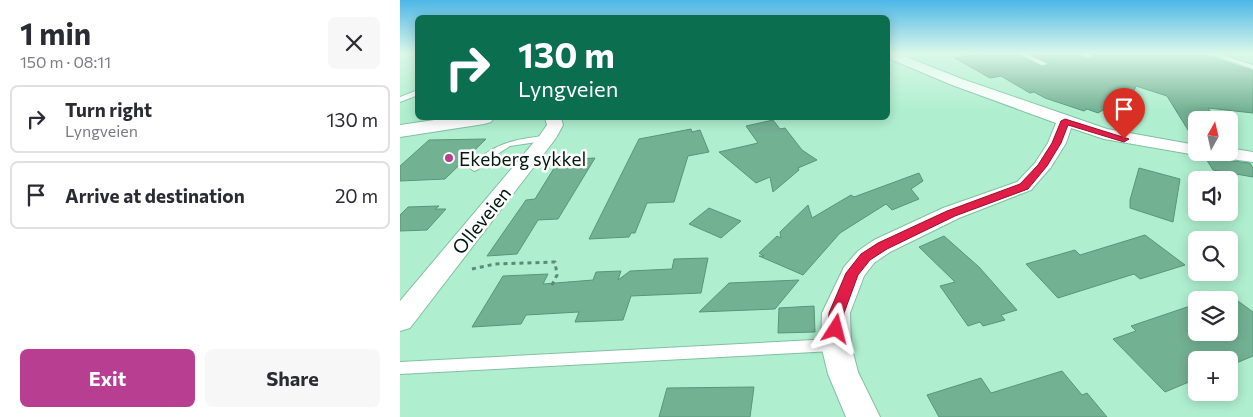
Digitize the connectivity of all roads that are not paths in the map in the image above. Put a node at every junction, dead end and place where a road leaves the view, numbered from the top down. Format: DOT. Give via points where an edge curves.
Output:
graph roads {
  1 [pos="937,72"];
  2 [pos="415,93"];
  3 [pos="400,100"];
  4 [pos="471,120"];
  5 [pos="1065,121"];
  6 [pos="550,128"];
  7 [pos="400,131"];
  8 [pos="1188,149"];
  9 [pos="1238,155"];
  10 [pos="1253,157"];
  11 [pos="474,168"];
  12 [pos="400,320"];
  13 [pos="836,345"];
  14 [pos="400,368"];
  15 [pos="863,417"];
  1 -- 5 [label="street"];
  2 -- 3 [label="lane"];
  4 -- 7 [label="street"];
  5 -- 8 [label="street" via="1124,139"];
  5 -- 13 [label="street" via="1042,166 1024,186 951,213 866,257 852,273 836,313"];
  6 -- 11 [label="lane" via="505,144"];
  6 -- 12 [label="street, Olleveien"];
  9 -- 10 [label="street"];
  13 -- 14 [label="lane"];
  13 -- 15 [label="street" via="843,374"];
}
